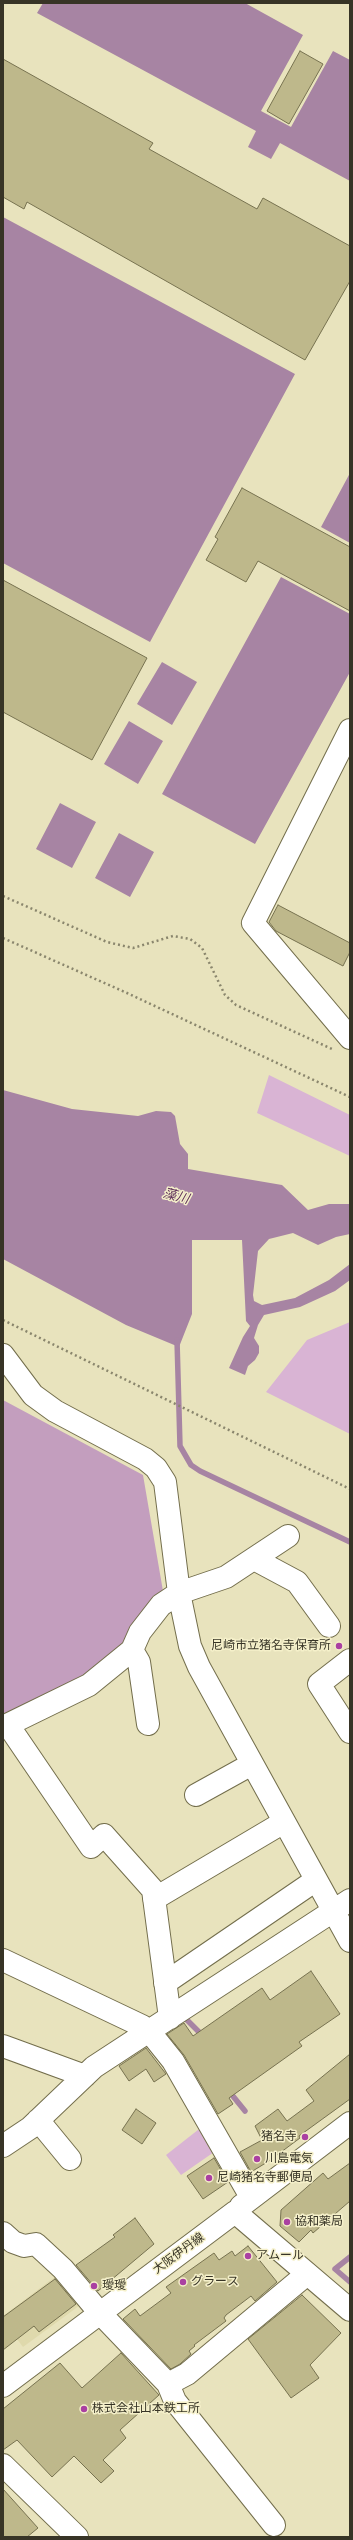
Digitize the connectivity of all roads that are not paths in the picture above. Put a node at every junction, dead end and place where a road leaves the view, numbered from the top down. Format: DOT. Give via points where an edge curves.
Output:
graph roads {
  1 [pos="350,730"];
  2 [pos="343,1044"];
  3 [pos="3,1355"];
  4 [pos="288,1536"];
  5 [pos="254,1559"];
  6 [pos="179,1593"];
  7 [pos="330,1626"];
  8 [pos="132,1650"];
  9 [pos="350,1660"];
  10 [pos="148,1724"];
  11 [pos="6,1726"];
  12 [pos="350,1732"];
  13 [pos="252,1764"];
  14 [pos="196,1795"];
  15 [pos="284,1822"];
  16 [pos="316,1880"];
  17 [pos="154,1899"];
  18 [pos="342,1906"];
  19 [pos="350,1941"];
  20 [pos="3,1960"];
  21 [pos="165,1983"];
  22 [pos="170,2018"];
  23 [pos="149,2032"];
  24 [pos="3,2046"];
  25 [pos="85,2076"];
  26 [pos="38,2120"];
  27 [pos="350,2123"];
  28 [pos="3,2146"];
  29 [pos="70,2159"];
  30 [pos="251,2197"];
  31 [pos="235,2212"];
  32 [pos="3,2233"];
  33 [pos="307,2274"];
  34 [pos="350,2310"];
  35 [pos="99,2312"];
  36 [pos="168,2384"];
  37 [pos="3,2386"];
  38 [pos="3,2465"];
  39 [pos="274,2525"];
  40 [pos="77,2537"];
  1 -- 2 [label="street" via="253,922"];
  3 -- 6 [label="street" via="33,1395 145,1459 156,1468 165,1482"];
  4 -- 5 [label="street"];
  5 -- 6 [label="street" via="226,1577"];
  5 -- 7 [label="street" via="297,1582"];
  6 -- 8 [label="street" via="161,1605 140,1632"];
  6 -- 13 [label="street" via="190,1646"];
  8 -- 10 [label="street" via="139,1662"];
  8 -- 11 [label="street" via="89,1685"];
  9 -- 12 [label="street" via="319,1684"];
  11 -- 17 [label="street" via="91,1847 104,1835 153,1890"];
  13 -- 14 [label="street"];
  13 -- 15 [label="street"];
  15 -- 16 [label="street"];
  15 -- 17 [label="street"];
  16 -- 18 [label="street"];
  16 -- 21 [label="street"];
  17 -- 21 [label="street"];
  18 -- 19 [label="street"];
  18 -- 22 [label="street"];
  20 -- 23 [label="street" via="142,2026"];
  21 -- 22 [label="street"];
  22 -- 23 [label="street"];
  23 -- 25 [label="street" via="94,2067"];
  23 -- 30 [label="street" via="172,2061"];
  24 -- 25 [label="street"];
  25 -- 26 [label="street"];
  26 -- 28 [label="street"];
  26 -- 29 [label="street"];
  27 -- 30 [label="street, 大阪伊丹線"];
  30 -- 31 [label="street, 大阪伊丹線"];
  31 -- 33 [label="street"];
  31 -- 35 [label="street, 大阪伊丹線"];
  32 -- 35 [label="street" via="13,2242 24,2246 36,2244 63,2269"];
  33 -- 34 [label="street"];
  33 -- 36 [label="street" via="187,2374"];
  35 -- 36 [label="street"];
  35 -- 37 [label="street, 大阪伊丹線"];
  36 -- 39 [label="street" via="175,2400"];
  38 -- 40 [label="street"];
}
